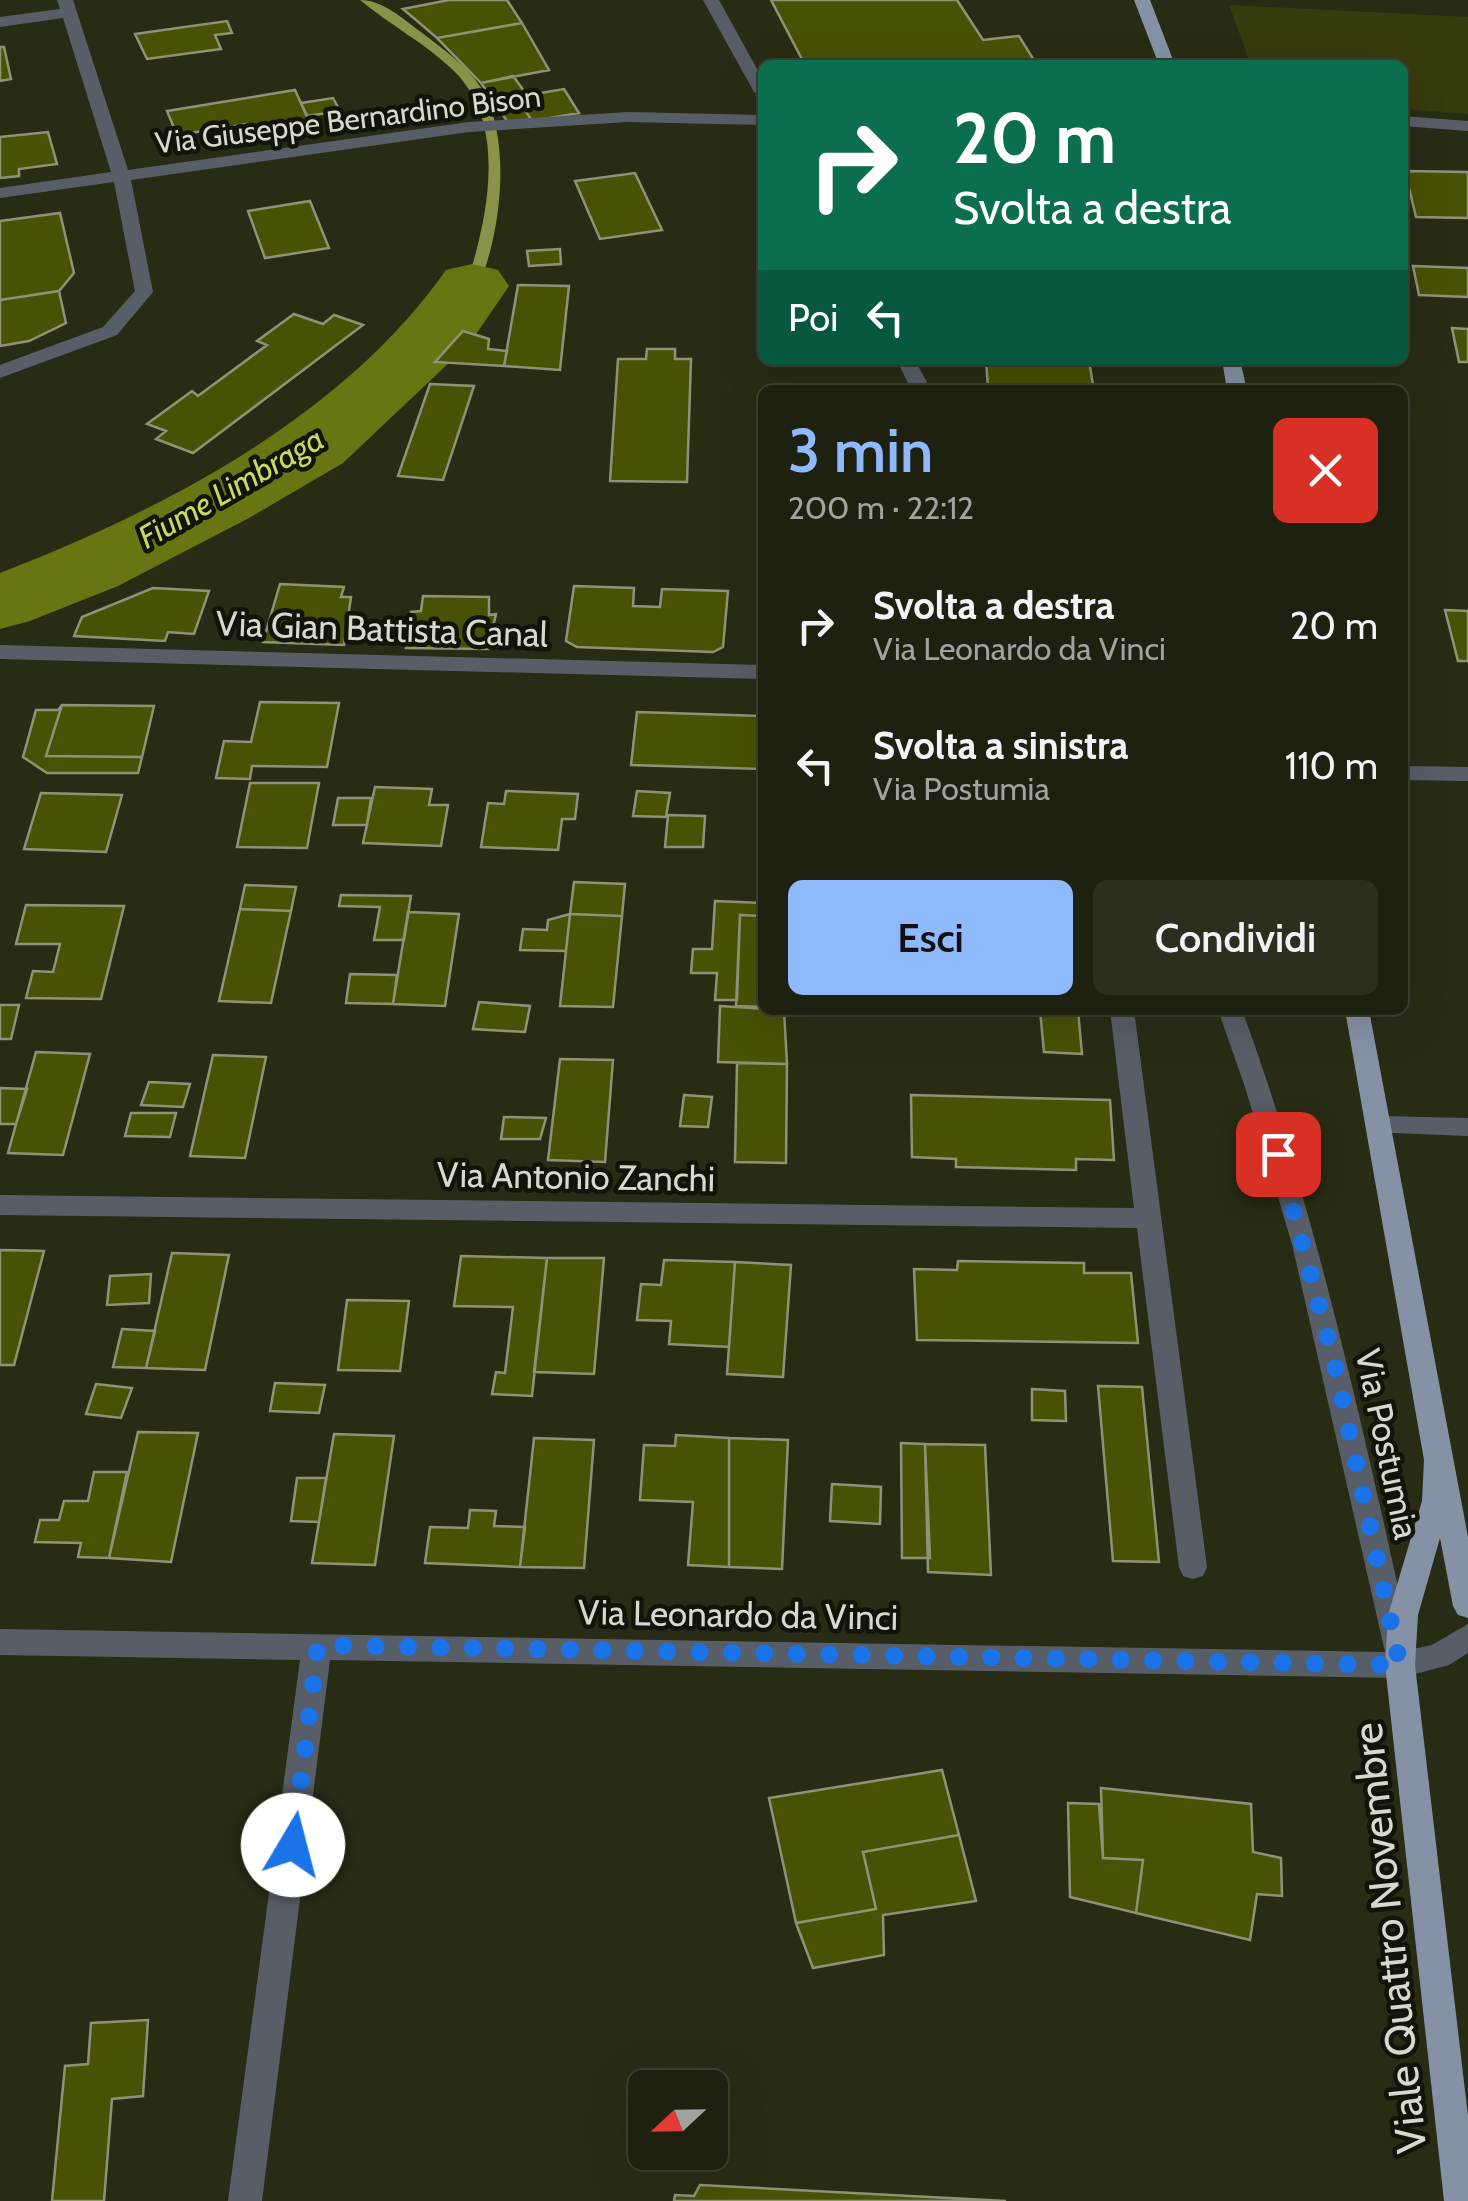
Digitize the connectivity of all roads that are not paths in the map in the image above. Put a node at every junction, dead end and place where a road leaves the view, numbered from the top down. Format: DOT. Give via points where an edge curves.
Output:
graph roads {
  1 [pos="711,0"];
  2 [pos="1142,0"];
  3 [pos="67,6"];
  4 [pos="0,22"];
  5 [pos="1165,60"];
  6 [pos="758,85"];
  7 [pos="758,120"];
  8 [pos="1408,121"];
  9 [pos="1468,126"];
  10 [pos="121,175"];
  11 [pos="0,192"];
  12 [pos="0,372"];
  13 [pos="0,652"];
  14 [pos="758,672"];
  15 [pos="1408,773"];
  16 [pos="1468,774"];
  17 [pos="1123,1015"];
  18 [pos="1232,1015"];
  19 [pos="1358,1015"];
  20 [pos="1378,1125"];
  21 [pos="1468,1127"];
  22 [pos="0,1204"];
  23 [pos="1151,1218"];
  24 [pos="1438,1460"];
  25 [pos="1193,1567"];
  26 [pos="1468,1606"];
  27 [pos="1468,1637"];
  28 [pos="0,1642"];
  29 [pos="318,1645"];
  30 [pos="1400,1665"];
  31 [pos="244,2201"];
  32 [pos="1461,2201"];
  1 -- 6 [label="street"];
  2 -- 5 [label="main road"];
  3 -- 4 [label="street"];
  3 -- 10 [label="street"];
  7 -- 10 [label="street, Via Giuseppe Bernardino Bison" via="628,117 469,127"];
  8 -- 9 [label="street"];
  10 -- 11 [label="street, Via Giuseppe Bernardino Bison"];
  10 -- 12 [label="street" via="144,292 110,331"];
  13 -- 14 [label="street, Via Gian Battista Canal"];
  15 -- 16 [label="street"];
  17 -- 23 [label="street"];
  18 -- 30 [label="street, Via Postumia" via="1298,1221"];
  19 -- 20 [label="main road"];
  20 -- 21 [label="street"];
  20 -- 24 [label="main road"];
  22 -- 23 [label="street, Via Antonio Zanchi"];
  23 -- 25 [label="street"];
  24 -- 26 [label="main road"];
  24 -- 30 [label="main road, Viale Quattro Novembre" via="1436,1501 1403,1615"];
  27 -- 30 [label="street, Via Leonardo da Vinci" via="1439,1656"];
  28 -- 29 [label="street, Via Leonardo da Vinci"];
  29 -- 30 [label="street, Via Leonardo da Vinci"];
  29 -- 31 [label="street"];
  30 -- 32 [label="main road, Viale Quattro Novembre"];
}
